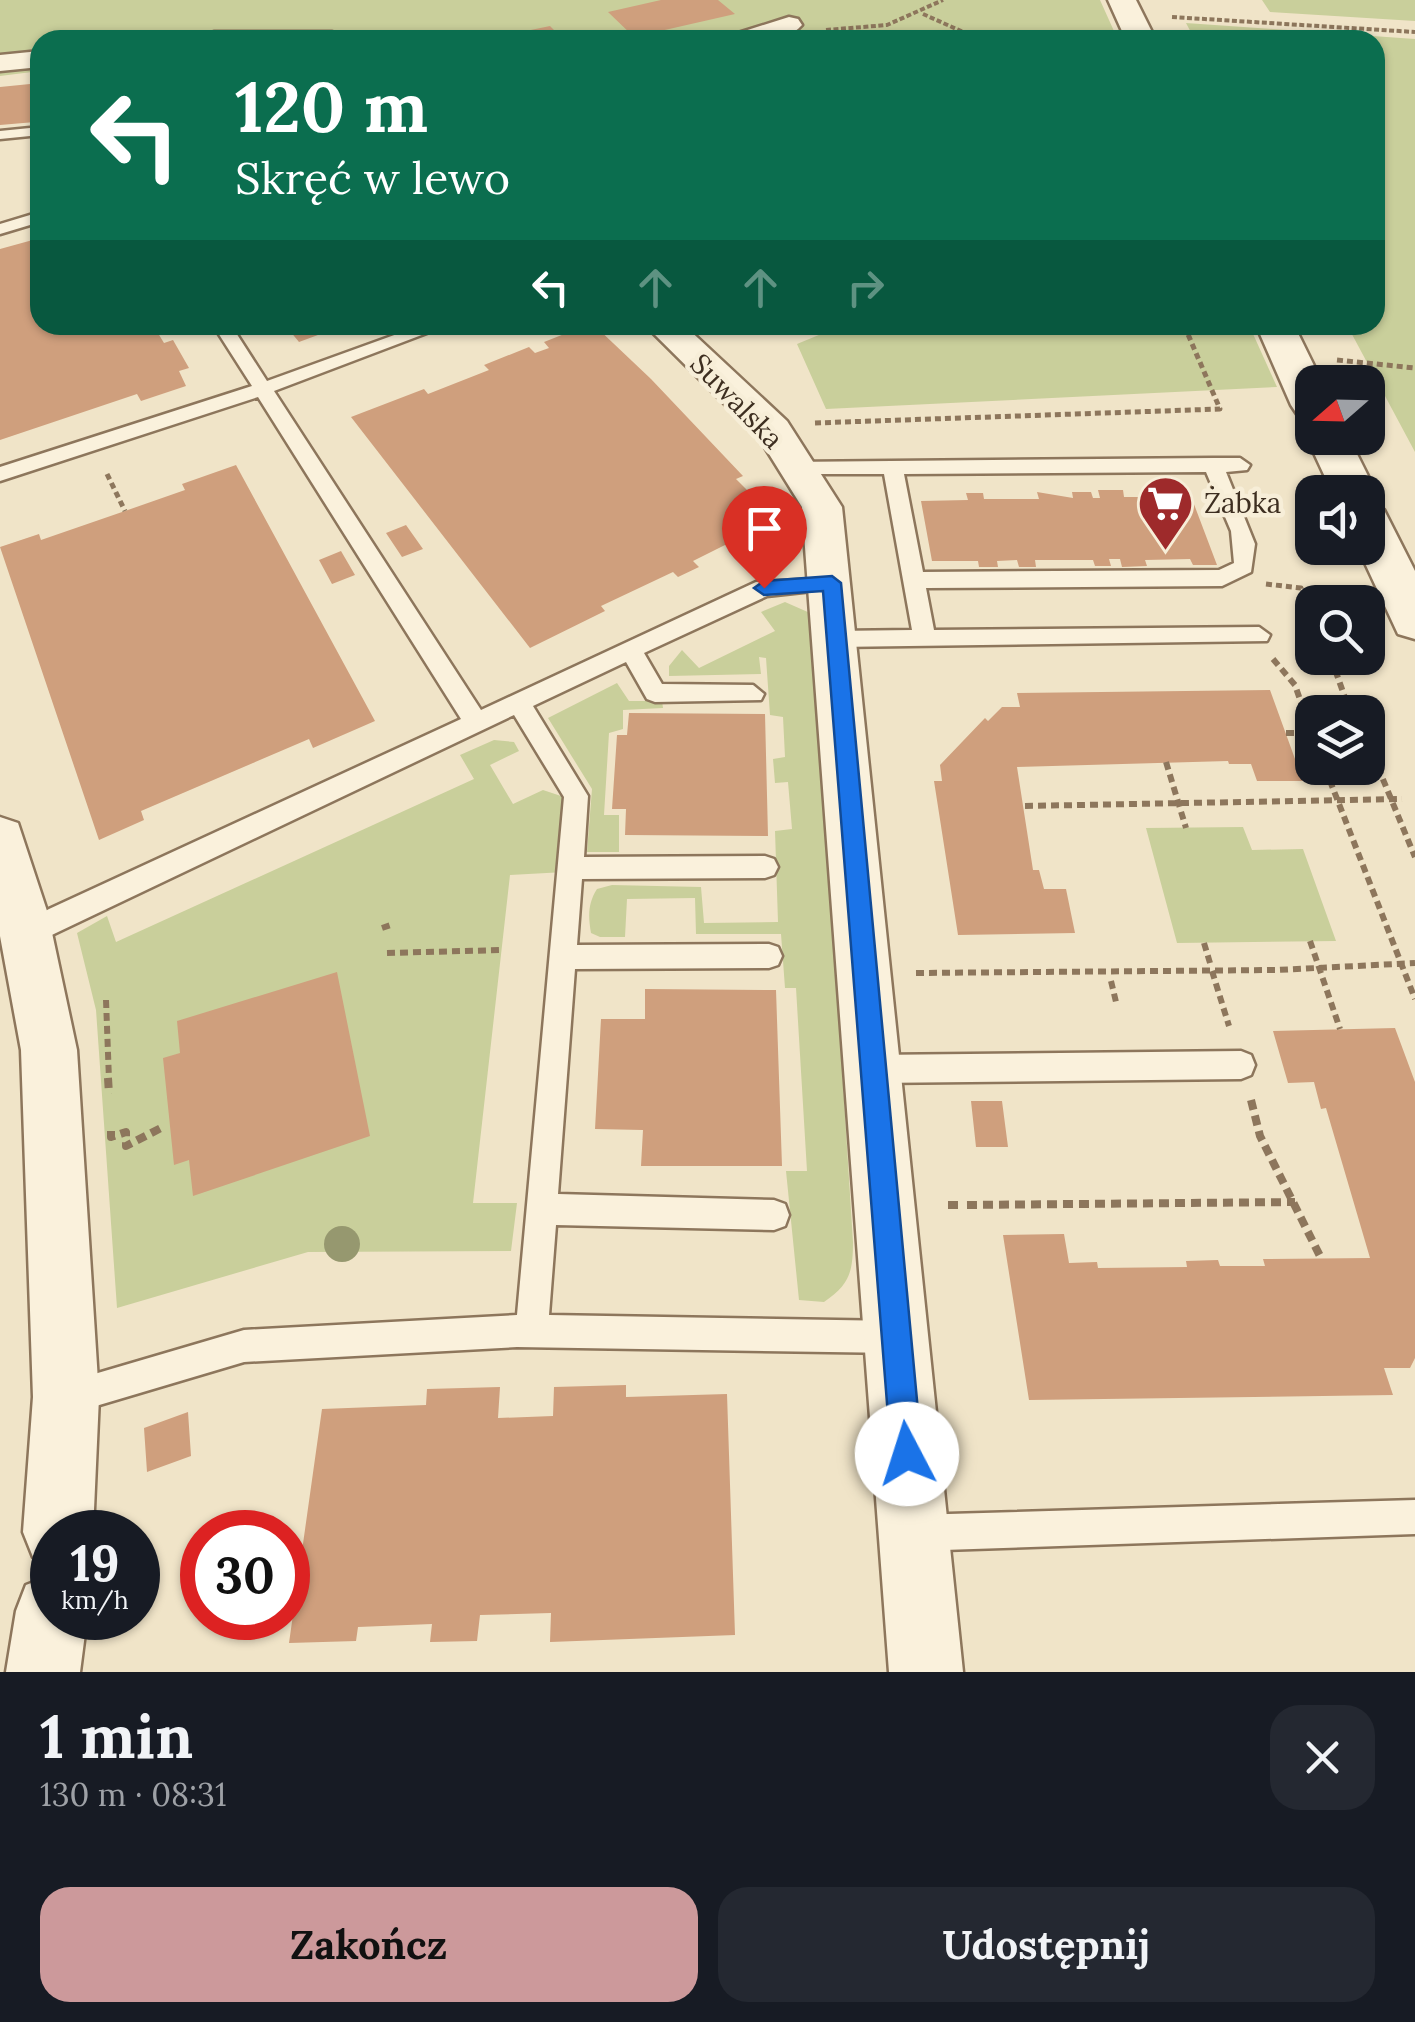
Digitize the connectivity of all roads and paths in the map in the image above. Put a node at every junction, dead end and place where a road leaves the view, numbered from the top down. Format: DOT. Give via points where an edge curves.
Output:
graph roads {
  1 [pos="942,0"];
  2 [pos="923,14"];
  3 [pos="1130,18"];
  4 [pos="789,25"];
  5 [pos="775,30"];
  6 [pos="851,30"];
  7 [pos="959,30"];
  8 [pos="1374,30"];
  9 [pos="1385,31"];
  10 [pos="1415,32"];
  11 [pos="30,60"];
  12 [pos="0,63"];
  13 [pos="30,132"];
  14 [pos="0,135"];
  15 [pos="30,220"];
  16 [pos="0,228"];
  17 [pos="228,335"];
  18 [pos="411,335"];
  19 [pos="673,335"];
  20 [pos="1188,335"];
  21 [pos="1282,341"];
  22 [pos="1415,368"];
  23 [pos="1295,369"];
  24 [pos="262,389"];
  25 [pos="799,424"];
  26 [pos="1213,465"];
  27 [pos="1240,465"];
  28 [pos="797,467"];
  29 [pos="893,467"];
  30 [pos="0,474"];
  31 [pos="107,474"];
  32 [pos="125,511"];
  33 [pos="1385,557"];
  34 [pos="917,580"];
  35 [pos="1274,585"];
  36 [pos="1295,587"];
  37 [pos="834,611"];
  38 [pos="1415,621"];
  39 [pos="1256,635"];
  40 [pos="925,638"];
  41 [pos="631,650"];
  42 [pos="753,694"];
  43 [pos="1299,695"];
  44 [pos="519,702"];
  45 [pos="476,722"];
  46 [pos="1286,733"];
  47 [pos="1295,733"];
  48 [pos="1166,762"];
  49 [pos="1331,785"];
  50 [pos="1384,785"];
  51 [pos="1390,799"];
  52 [pos="1402,799"];
  53 [pos="1337,800"];
  54 [pos="1179,803"];
  55 [pos="1025,806"];
  56 [pos="1186,828"];
  57 [pos="0,838"];
  58 [pos="1415,857"];
  59 [pos="572,868"];
  60 [pos="765,868"];
  61 [pos="391,926"];
  62 [pos="382,928"];
  63 [pos="26,936"];
  64 [pos="1310,941"];
  65 [pos="1204,943"];
  66 [pos="502,950"];
  67 [pos="387,954"];
  68 [pos="770,956"];
  69 [pos="565,957"];
  70 [pos="1415,963"];
  71 [pos="1402,964"];
  72 [pos="1211,967"];
  73 [pos="1320,968"];
  74 [pos="914,974"];
  75 [pos="1110,981"];
  76 [pos="1415,999"];
  77 [pos="106,1000"];
  78 [pos="1116,1002"];
  79 [pos="1340,1029"];
  80 [pos="1240,1064"];
  81 [pos="873,1069"];
  82 [pos="110,1098"];
  83 [pos="110,1118"];
  84 [pos="163,1127"];
  85 [pos="1294,1202"];
  86 [pos="948,1205"];
  87 [pos="543,1209"];
  88 [pos="774,1215"];
  89 [pos="1320,1258"];
  90 [pos="532,1331"];
  91 [pos="896,1337"];
  92 [pos="66,1397"];
  93 [pos="59,1510"];
  94 [pos="1415,1517"];
  95 [pos="914,1533"];
  96 [pos="48,1640"];
  97 [pos="43,1672"];
  98 [pos="926,1672"];
  1 -- 2 [label="path"];
  2 -- 6 [label="path"];
  2 -- 7 [label="path"];
  3 -- 8 [label="path"];
  4 -- 5 [label="street"];
  9 -- 10 [label="path"];
  11 -- 12 [label="street"];
  13 -- 14 [label="lane"];
  15 -- 16 [label="lane"];
  17 -- 24 [label="lane"];
  18 -- 24 [label="lane"];
  19 -- 28 [label="street, Suwalska" via="773,430"];
  20 -- 25 [label="path" via="1220,408"];
  21 -- 22 [label="path"];
  21 -- 23 [label="street"];
  24 -- 30 [label="lane"];
  24 -- 45 [label="lane"];
  26 -- 27 [label="lane"];
  26 -- 29 [label="lane"];
  26 -- 34 [label="lane" via="1248,558 1222,578"];
  28 -- 29 [label="lane"];
  28 -- 37 [label="street, Suwalska" via="822,507"];
  29 -- 34 [label="lane"];
  31 -- 32 [label="path"];
  33 -- 38 [label="street"];
  34 -- 40 [label="lane"];
  35 -- 36 [label="path"];
  37 -- 40 [label="lane"];
  37 -- 41 [label="lane" via="764,588"];
  37 -- 81 [label="street, Suwalska"];
  39 -- 40 [label="lane"];
  39 -- 43 [label="path"];
  41 -- 42 [label="lane" via="655,693"];
  41 -- 44 [label="lane"];
  44 -- 45 [label="lane"];
  44 -- 59 [label="lane" via="576,796"];
  45 -- 63 [label="lane"];
  46 -- 47 [label="path"];
  48 -- 54 [label="path"];
  49 -- 53 [label="path"];
  50 -- 51 [label="path"];
  51 -- 52 [label="path"];
  51 -- 53 [label="path"];
  51 -- 58 [label="path"];
  53 -- 54 [label="path"];
  53 -- 71 [label="path"];
  54 -- 55 [label="path"];
  54 -- 56 [label="path"];
  57 -- 63 [label="street"];
  59 -- 60 [label="lane"];
  59 -- 69 [label="lane"];
  61 -- 62 [label="path"];
  63 -- 92 [label="street" via="49,1050"];
  64 -- 73 [label="path"];
  65 -- 72 [label="path"];
  66 -- 67 [label="path"];
  68 -- 69 [label="lane"];
  69 -- 87 [label="lane"];
  70 -- 71 [label="path"];
  71 -- 73 [label="path"];
  71 -- 76 [label="path"];
  72 -- 73 [label="path"];
  72 -- 74 [label="path"];
  72 -- 80 [label="path"];
  73 -- 79 [label="path"];
  75 -- 78 [label="path"];
  77 -- 82 [label="path"];
  80 -- 81 [label="lane"];
  80 -- 85 [label="path" via="1260,1136"];
  81 -- 91 [label="street, Suwalska"];
  83 -- 84 [label="path" via="111,1138 126,1132 126,1146"];
  85 -- 86 [label="path"];
  85 -- 89 [label="path"];
  87 -- 88 [label="lane"];
  87 -- 90 [label="lane"];
  90 -- 91 [label="lane"];
  90 -- 92 [label="lane" via="244,1346"];
  91 -- 95 [label="street, Suwalska"];
  92 -- 93 [label="street"];
  94 -- 95 [label="lane"];
  95 -- 98 [label="street, Suwalska"];
  96 -- 97 [label="street"];
}
